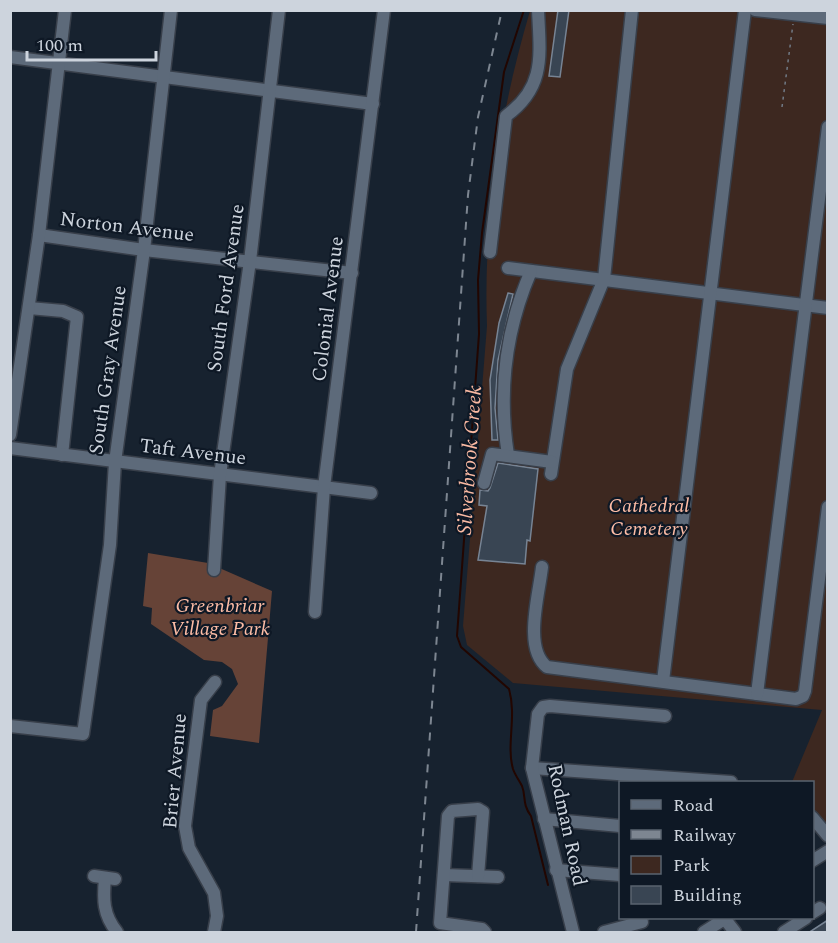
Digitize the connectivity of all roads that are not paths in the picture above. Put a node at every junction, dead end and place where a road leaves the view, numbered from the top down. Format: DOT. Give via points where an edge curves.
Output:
graph roads {
  1 [pos="65,10"];
  2 [pos="171,10"];
  3 [pos="279,10"];
  4 [pos="384,10"];
  5 [pos="538,10"];
  6 [pos="633,10"];
  7 [pos="745,10"];
  8 [pos="755,10"];
  9 [pos="828,18"];
  10 [pos="10,57"];
  11 [pos="59,63"];
  12 [pos="165,75"];
  13 [pos="270,89"];
  14 [pos="373,104"];
  15 [pos="828,127"];
  16 [pos="39,235"];
  17 [pos="144,250"];
  18 [pos="490,252"];
  19 [pos="250,261"];
  20 [pos="508,268"];
  21 [pos="531,271"];
  22 [pos="352,273"];
  23 [pos="604,279"];
  24 [pos="711,294"];
  25 [pos="805,306"];
  26 [pos="29,308"];
  27 [pos="828,308"];
  28 [pos="10,435"];
  29 [pos="10,448"];
  30 [pos="62,455"];
  31 [pos="508,455"];
  32 [pos="115,462"];
  33 [pos="220,475"];
  34 [pos="484,483"];
  35 [pos="324,487"];
  36 [pos="371,494"];
  37 [pos="828,507"];
  38 [pos="542,567"];
  39 [pos="214,570"];
  40 [pos="315,612"];
  41 [pos="663,681"];
  42 [pos="215,682"];
  43 [pos="758,694"];
  44 [pos="665,716"];
  45 [pos="10,726"];
  46 [pos="532,768"];
  47 [pos="694,781"];
  48 [pos="544,819"];
  49 [pos="619,826"];
  50 [pos="828,852"];
  51 [pos="814,860"];
  52 [pos="555,870"];
  53 [pos="444,875"];
  54 [pos="619,875"];
  55 [pos="478,876"];
  56 [pos="498,877"];
  57 [pos="105,878"];
  58 [pos="724,919"];
  59 [pos="726,919"];
  60 [pos="805,919"];
  61 [pos="642,922"];
  62 [pos="117,933"];
  63 [pos="214,933"];
  64 [pos="485,933"];
  65 [pos="573,933"];
  66 [pos="604,933"];
  67 [pos="704,933"];
  68 [pos="735,933"];
  69 [pos="784,933"];
  1 -- 11 [label="street"];
  2 -- 12 [label="street, South Gray Avenue"];
  3 -- 13 [label="street, South Ford Avenue"];
  4 -- 14 [label="street, Colonial Avenue"];
  5 -- 18 [label="street" via="540,56 534,88 506,116"];
  6 -- 23 [label="street"];
  7 -- 24 [label="street"];
  8 -- 9 [label="street"];
  10 -- 11 [label="street"];
  11 -- 12 [label="street"];
  11 -- 16 [label="street"];
  12 -- 13 [label="street"];
  12 -- 17 [label="street, South Gray Avenue"];
  13 -- 14 [label="street"];
  13 -- 19 [label="street, South Ford Avenue"];
  14 -- 22 [label="street, Colonial Avenue"];
  15 -- 25 [label="street"];
  16 -- 17 [label="street, Norton Avenue"];
  16 -- 26 [label="street"];
  17 -- 19 [label="street, Norton Avenue"];
  17 -- 32 [label="street, South Gray Avenue"];
  19 -- 22 [label="street, Norton Avenue"];
  19 -- 33 [label="street, South Ford Avenue"];
  20 -- 21 [label="street"];
  21 -- 23 [label="street"];
  21 -- 31 [label="street" via="514,318 505,360 502,401"];
  22 -- 35 [label="street, Colonial Avenue"];
  23 -- 24 [label="street"];
  23 -- 31 [label="street" via="567,369 552,468"];
  24 -- 25 [label="street"];
  24 -- 41 [label="street"];
  25 -- 27 [label="street"];
  25 -- 43 [label="street"];
  26 -- 28 [label="street"];
  26 -- 30 [label="street" via="63,310 77,317"];
  29 -- 30 [label="street, Taft Avenue"];
  30 -- 32 [label="street, Taft Avenue"];
  31 -- 34 [label="street" via="490,456"];
  32 -- 33 [label="street, Taft Avenue"];
  32 -- 45 [label="street, South Gray Avenue" via="110,545 83,734"];
  33 -- 35 [label="street, Taft Avenue"];
  33 -- 39 [label="street, South Ford Avenue"];
  35 -- 36 [label="street, Taft Avenue"];
  35 -- 40 [label="street, Colonial Avenue"];
  37 -- 43 [label="street" via="805,691 796,699"];
  38 -- 41 [label="street" via="534,638 542,663 553,669"];
  41 -- 43 [label="street"];
  42 -- 63 [label="street, Brier Avenue" via="201,700 186,825 189,848 214,892"];
  44 -- 46 [label="street, Rodman Road" via="543,707 537,714"];
  46 -- 47 [label="street"];
  46 -- 48 [label="street, Rodman Road"];
  48 -- 49 [label="street"];
  48 -- 52 [label="street, Rodman Road"];
  50 -- 51 [label="street"];
  52 -- 54 [label="street"];
  52 -- 65 [label="street, Rodman Road"];
  53 -- 55 [label="street"];
  53 -- 55 [label="street" via="448,816 452,810 478,809 483,812"];
  53 -- 64 [label="street" via="440,923 482,929"];
  55 -- 56 [label="street"];
  57 -- 62 [label="street" via="106,918"];
  58 -- 67 [label="street"];
  59 -- 68 [label="street"];
  60 -- 69 [label="street"];
  61 -- 66 [label="street"];
}
